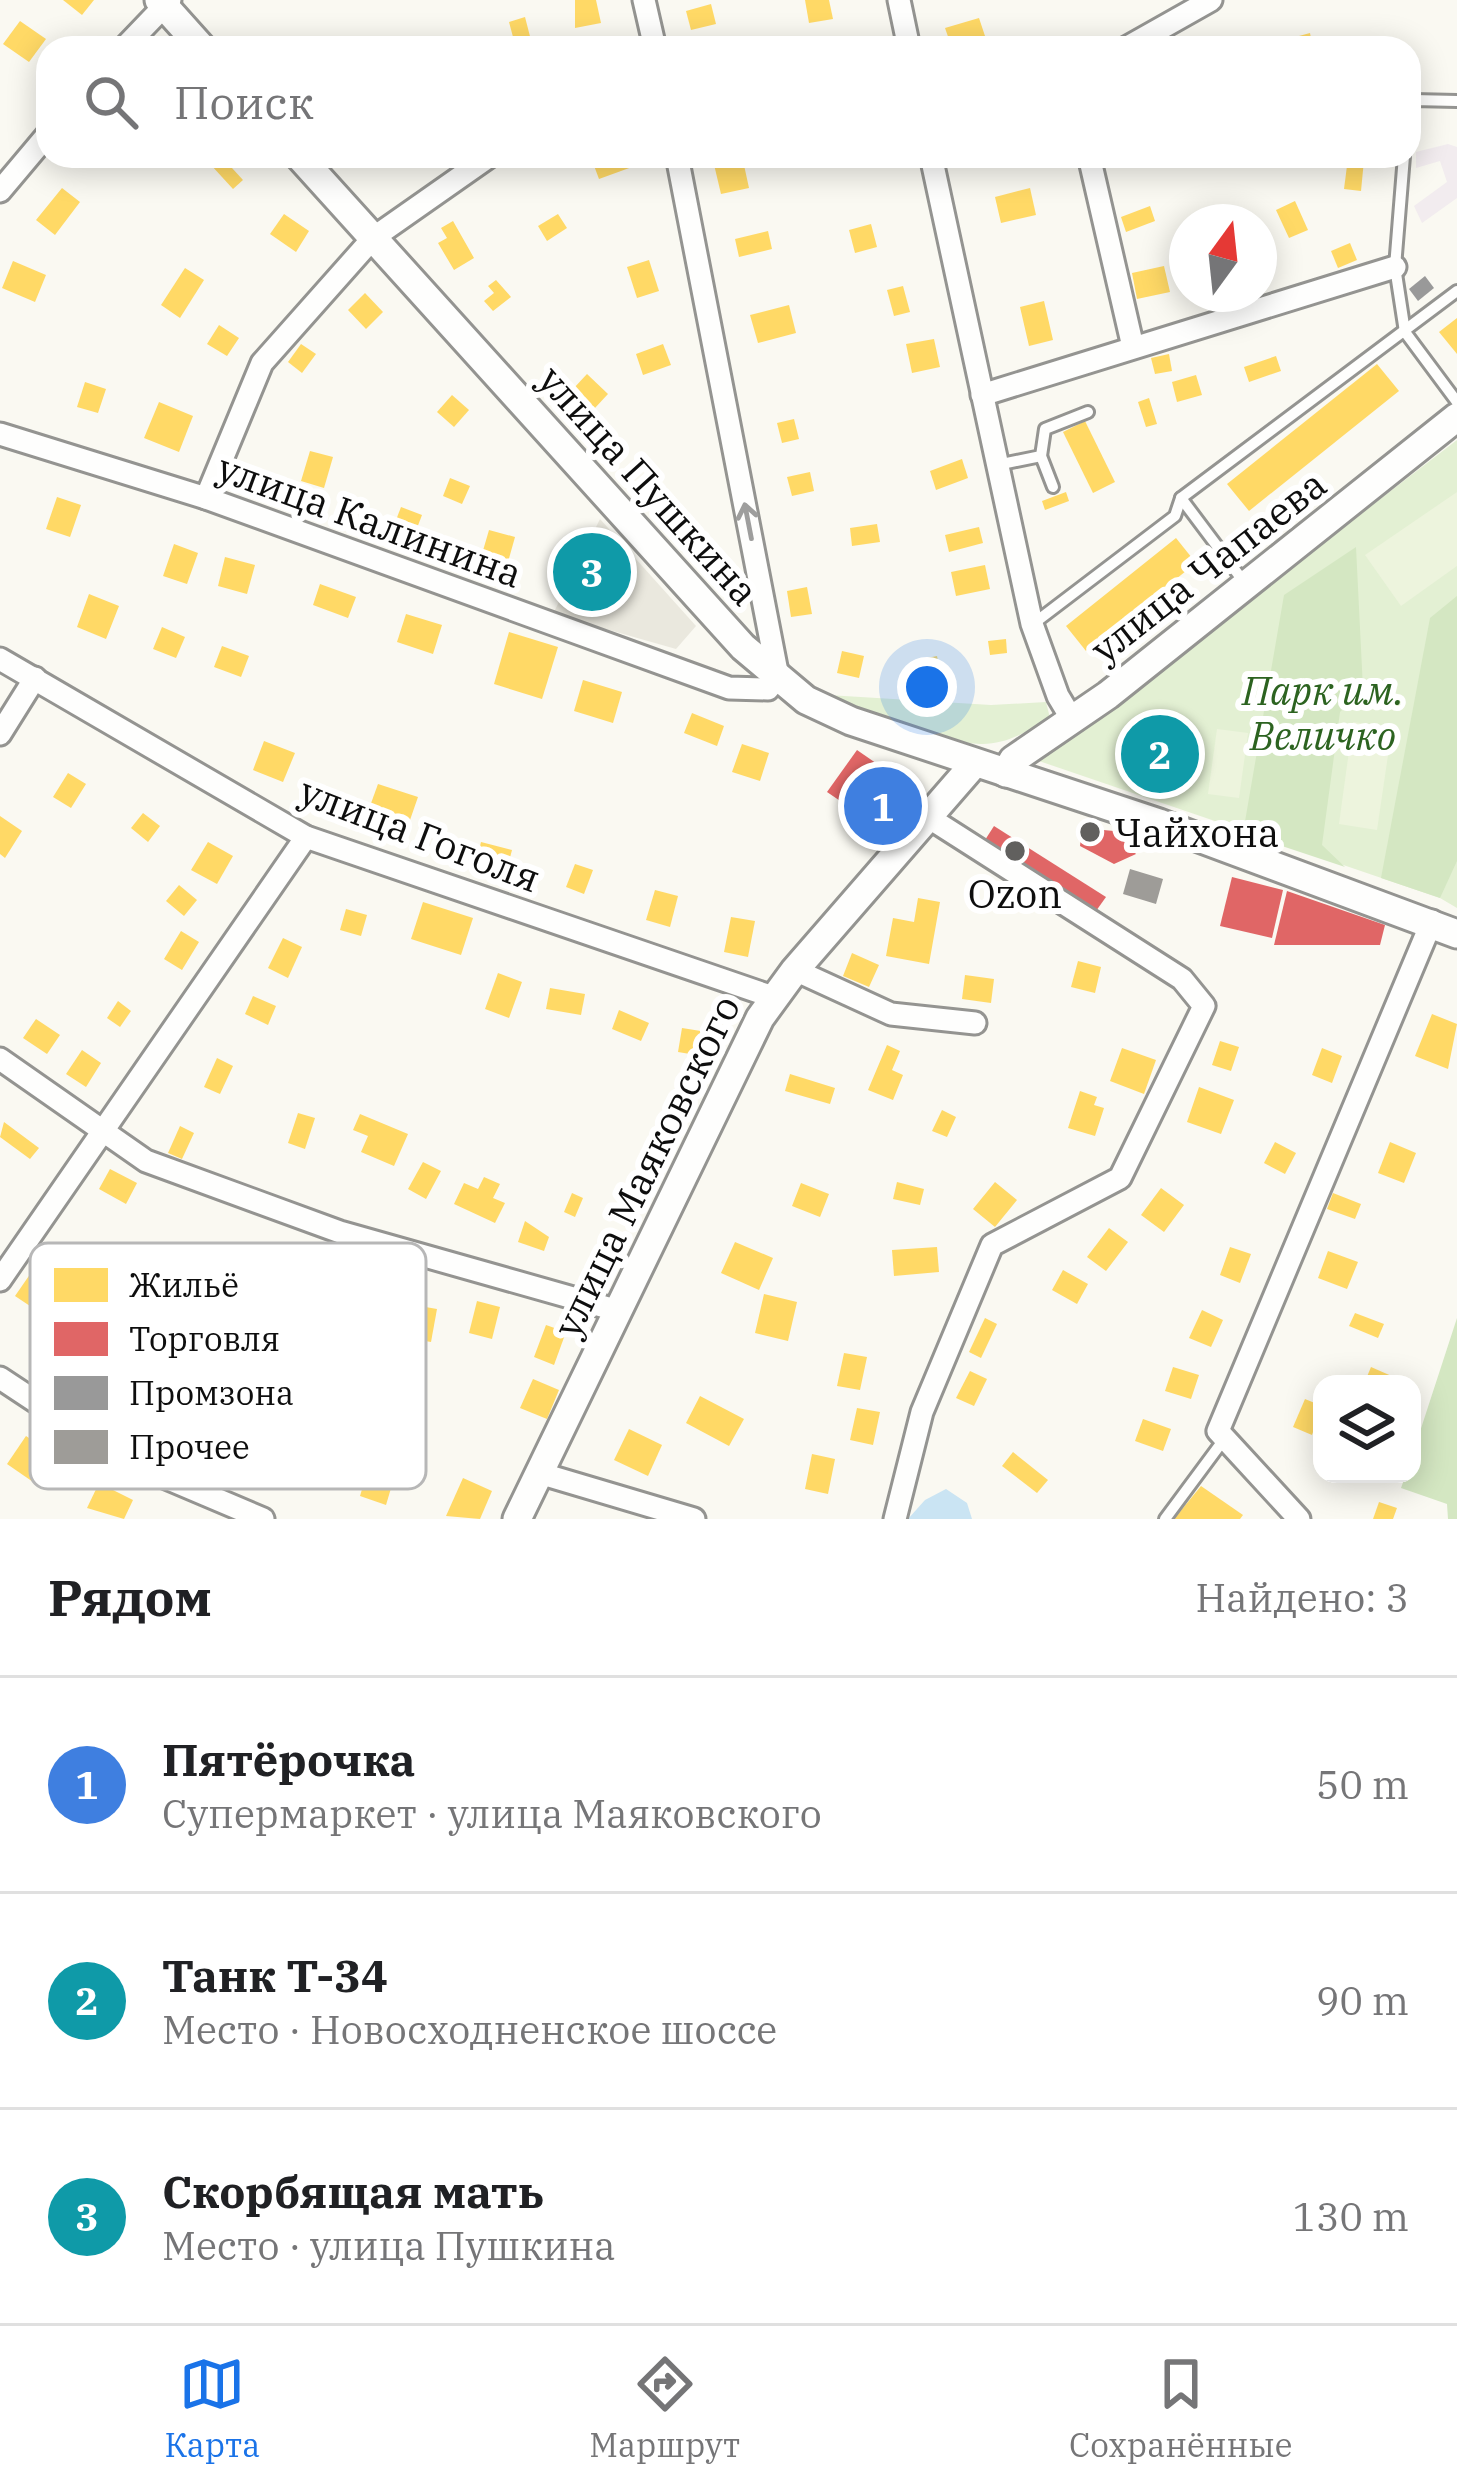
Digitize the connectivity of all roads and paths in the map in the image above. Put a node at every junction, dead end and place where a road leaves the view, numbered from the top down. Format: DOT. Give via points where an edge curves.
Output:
graph roads {
  1 [pos="644,0"];
  2 [pos="899,0"];
  3 [pos="1211,0"];
  4 [pos="164,2"];
  5 [pos="134,36"];
  6 [pos="192,36"];
  7 [pos="652,36"];
  8 [pos="906,36"];
  9 [pos="1147,36"];
  10 [pos="1421,100"];
  11 [pos="1457,101"];
  12 [pos="36,148"];
  13 [pos="310,168"];
  14 [pos="473,168"];
  15 [pos="679,168"];
  16 [pos="934,168"];
  17 [pos="1092,168"];
  18 [pos="1403,168"];
  19 [pos="0,190"];
  20 [pos="373,238"];
  21 [pos="1395,267"];
  22 [pos="1457,291"];
  23 [pos="1405,332"];
  24 [pos="1133,347"];
  25 [pos="982,395"];
  26 [pos="1457,402"];
  27 [pos="1088,412"];
  28 [pos="1457,417"];
  29 [pos="0,434"];
  30 [pos="1041,457"];
  31 [pos="997,465"];
  32 [pos="1053,487"];
  33 [pos="206,498"];
  34 [pos="1181,498"];
  35 [pos="1247,586"];
  36 [pos="1032,624"];
  37 [pos="0,659"];
  38 [pos="778,677"];
  39 [pos="34,678"];
  40 [pos="1073,721"];
  41 [pos="0,734"];
  42 [pos="975,763"];
  43 [pos="1006,773"];
  44 [pos="928,818"];
  45 [pos="306,837"];
  46 [pos="1445,927"];
  47 [pos="795,970"];
  48 [pos="773,997"];
  49 [pos="976,1023"];
  50 [pos="0,1059"];
  51 [pos="101,1133"];
  52 [pos="379,1243"];
  53 [pos="426,1256"];
  54 [pos="0,1280"];
  55 [pos="619,1311"];
  56 [pos="0,1378"];
  57 [pos="30,1398"];
  58 [pos="1225,1438"];
  59 [pos="539,1473"];
  60 [pos="192,1489"];
  61 [pos="263,1519"];
  62 [pos="517,1519"];
  63 [pos="694,1519"];
  64 [pos="895,1519"];
  65 [pos="1165,1519"];
  66 [pos="1300,1519"];
  1 -- 7 [label="street"];
  2 -- 8 [label="street"];
  3 -- 9 [label="street"];
  4 -- 5 [label="street"];
  4 -- 6 [label="street"];
  10 -- 11 [label="lane"];
  12 -- 19 [label="street"];
  13 -- 20 [label="street, улица Пушкина"];
  14 -- 20 [label="street"];
  38 -- 15 [label="street, one-way"];
  16 -- 25 [label="street"];
  17 -- 24 [label="street"];
  18 -- 21 [label="lane"];
  20 -- 33 [label="street" via="262,363"];
  20 -- 38 [label="street, улица Пушкина" via="710,613"];
  21 -- 23 [label="lane"];
  21 -- 24 [label="street"];
  22 -- 23 [label="lane"];
  23 -- 26 [label="lane"];
  23 -- 34 [label="lane"];
  24 -- 25 [label="street"];
  25 -- 31 [label="street"];
  27 -- 30 [label="lane" via="1045,429"];
  28 -- 35 [label="street, улица Чапаева"];
  29 -- 33 [label="street, улица Калинина"];
  30 -- 31 [label="lane"];
  30 -- 32 [label="lane"];
  31 -- 36 [label="street"];
  33 -- 38 [label="street, улица Калинина" via="729,688 767,689"];
  34 -- 35 [label="lane"];
  34 -- 36 [label="lane" via="1175,516"];
  35 -- 40 [label="street, улица Чапаева"];
  36 -- 40 [label="street"];
  37 -- 39 [label="street, улица Гоголя"];
  38 -- 42 [label="street, улица Пушкина" via="839,716"];
  39 -- 41 [label="street"];
  39 -- 45 [label="street, улица Гоголя"];
  40 -- 43 [label="street, улица Чапаева"];
  42 -- 43 [label="street, улица Пушкина"];
  42 -- 44 [label="street, улица Маяковского"];
  43 -- 46 [label="street, улица Пушкина"];
  44 -- 47 [label="street, улица Маяковского"];
  44 -- 64 [label="street" via="1182,980 1204,1006 1120,1178 992,1245 922,1412"];
  45 -- 48 [label="street, улица Гоголя"];
  45 -- 51 [label="street"];
  46 -- 58 [label="street" via="1219,1431"];
  47 -- 48 [label="street, улица Маяковского"];
  47 -- 49 [label="street" via="891,1014"];
  48 -- 55 [label="street, улица Маяковского"];
  50 -- 51 [label="street"];
  51 -- 52 [label="street" via="146,1161"];
  51 -- 54 [label="street"];
  53 -- 55 [label="street"];
  55 -- 59 [label="street, улица Маяковского"];
  56 -- 57 [label="street"];
  58 -- 65 [label="lane"];
  58 -- 66 [label="street"];
  59 -- 62 [label="street, улица Маяковского"];
  59 -- 63 [label="street"];
  60 -- 61 [label="street"];
}
